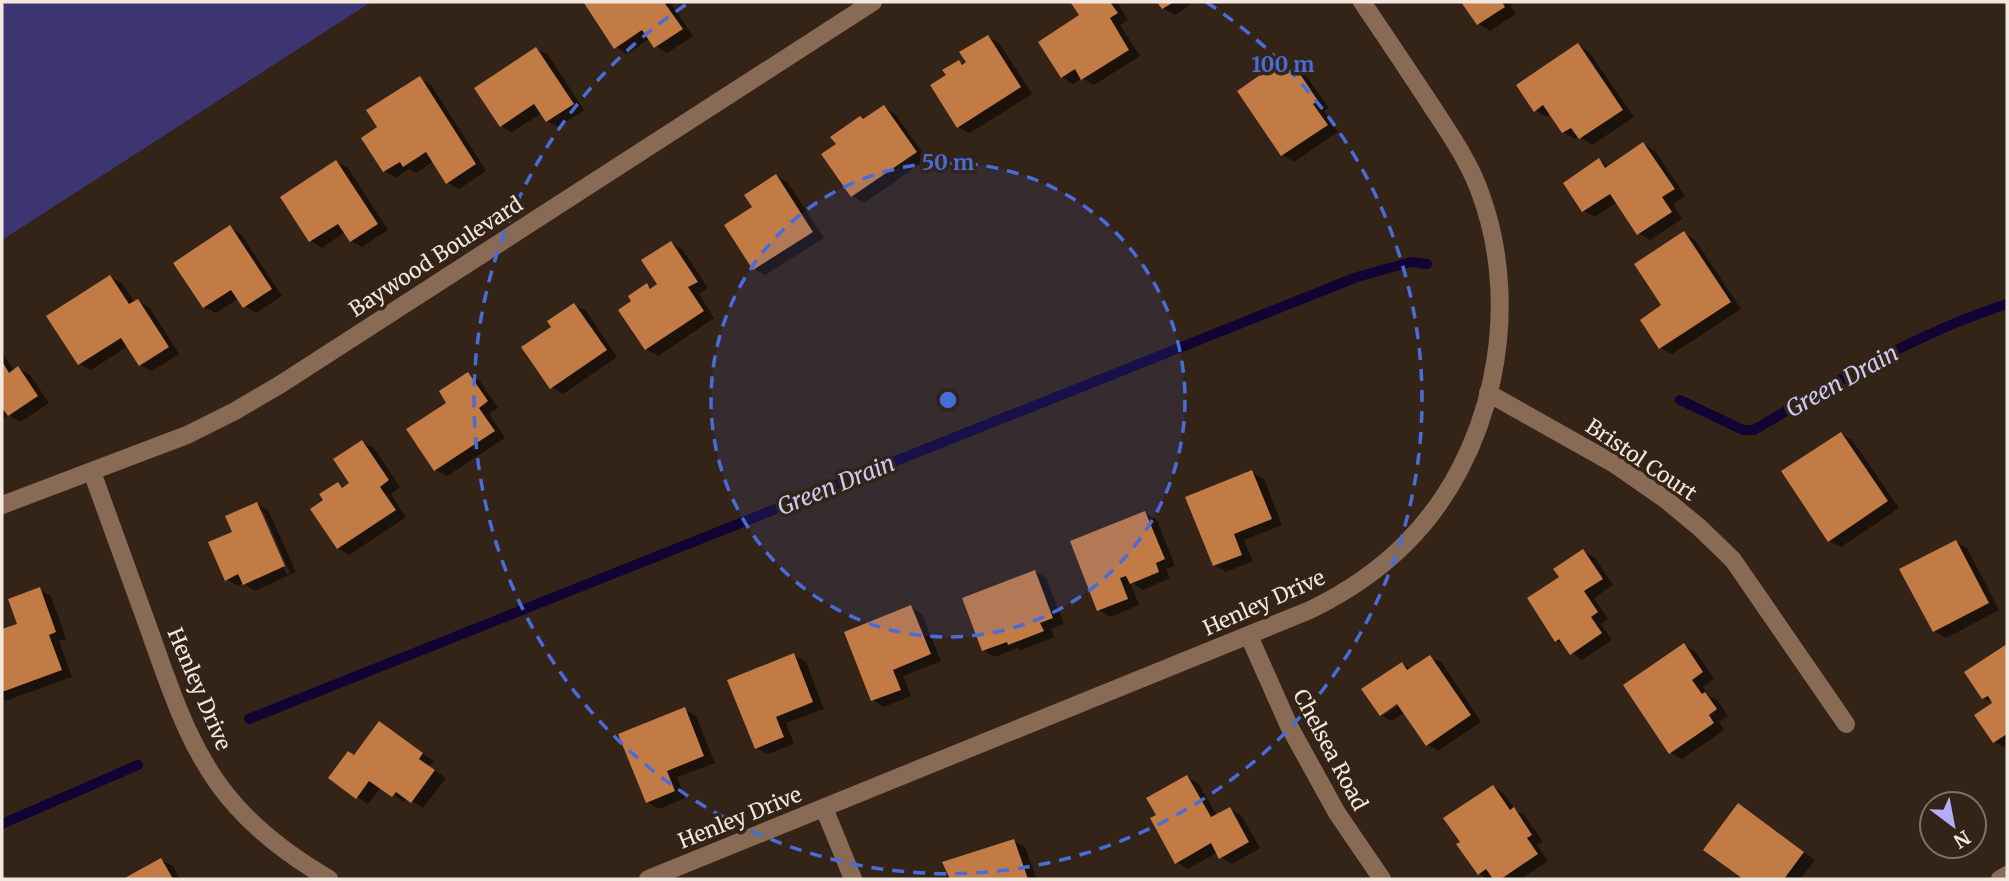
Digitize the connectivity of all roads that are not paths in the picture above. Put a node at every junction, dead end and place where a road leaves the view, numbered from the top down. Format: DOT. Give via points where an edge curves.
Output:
graph roads {
  1 [pos="873,2"];
  2 [pos="1362,2"];
  3 [pos="1488,393"];
  4 [pos="92,472"];
  5 [pos="2,505"];
  6 [pos="1249,636"];
  7 [pos="1846,724"];
  8 [pos="824,808"];
  9 [pos="2007,874"];
  10 [pos="329,879"];
  11 [pos="648,879"];
  12 [pos="853,879"];
  13 [pos="1381,879"];
  14 [pos="2000,879"];
  1 -- 4 [label="street, Baywood Boulevard" via="281,384 187,435"];
  2 -- 3 [label="street, Henley Drive" via="1452,137 1481,195 1495,246 1501,301"];
  3 -- 6 [label="street, Henley Drive" via="1458,473 1435,510 1406,543 1337,597"];
  3 -- 7 [label="street, Bristol Court" via="1616,465 1700,528 1733,560"];
  4 -- 5 [label="street, Baywood Boulevard"];
  4 -- 10 [label="street, Henley Drive" via="192,741 236,806 268,838"];
  6 -- 8 [label="street, Henley Drive"];
  6 -- 13 [label="street, Chelsea Road" via="1289,726 1337,813"];
  8 -- 11 [label="street, Henley Drive"];
  8 -- 12 [label="street"];
  9 -- 14 [label="street"];
}
